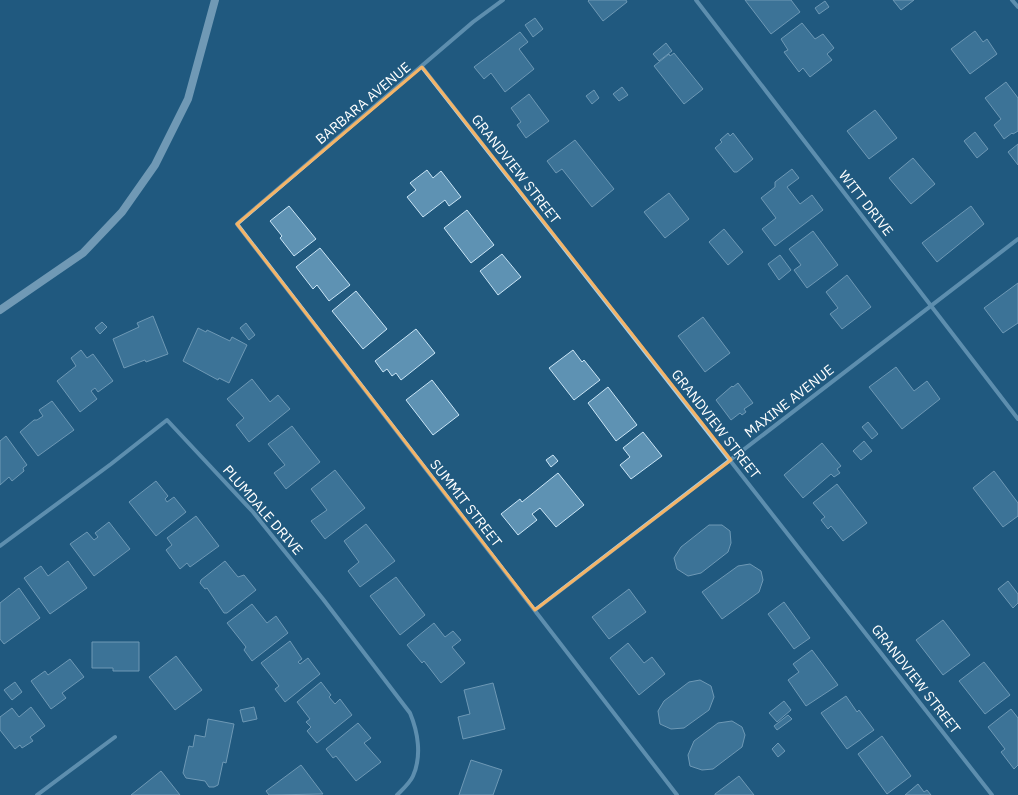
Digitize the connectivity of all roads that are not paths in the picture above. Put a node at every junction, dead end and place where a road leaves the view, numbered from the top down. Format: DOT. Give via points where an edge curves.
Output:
graph roads {
  1 [pos="215,0"];
  2 [pos="504,0"];
  3 [pos="696,0"];
  4 [pos="1012,0"];
  5 [pos="1018,7"];
  6 [pos="422,67"];
  7 [pos="237,224"];
  8 [pos="1018,239"];
  9 [pos="931,306"];
  10 [pos="0,310"];
  11 [pos="1018,419"];
  12 [pos="731,460"];
  13 [pos="0,546"];
  14 [pos="535,610"];
  15 [pos="115,737"];
  16 [pos="37,795"];
  17 [pos="397,795"];
  18 [pos="677,795"];
  19 [pos="992,795"];
  1 -- 10 [label="street" via="188,99 155,165 122,212 82,253"];
  2 -- 6 [label="street, BARBARA AVENUE" via="473,22"];
  3 -- 9 [label="street, WITT DRIVE"];
  4 -- 5 [label="street"];
  6 -- 7 [label="street, BARBARA AVENUE"];
  6 -- 12 [label="street, GRANDVIEW STREET"];
  7 -- 14 [label="street, SUMMIT STREET"];
  8 -- 9 [label="street, MAXINE AVENUE"];
  9 -- 11 [label="street, WITT DRIVE"];
  9 -- 12 [label="street, MAXINE AVENUE"];
  12 -- 14 [label="street, MAXINE AVENUE"];
  12 -- 19 [label="street, GRANDVIEW STREET"];
  13 -- 17 [label="street, PLUMDALE DRIVE" via="167,420 253,512 410,713 416,728 418,744 416,766 413,777"];
  14 -- 18 [label="street, SUMMIT STREET"];
  15 -- 16 [label="street"];
}
